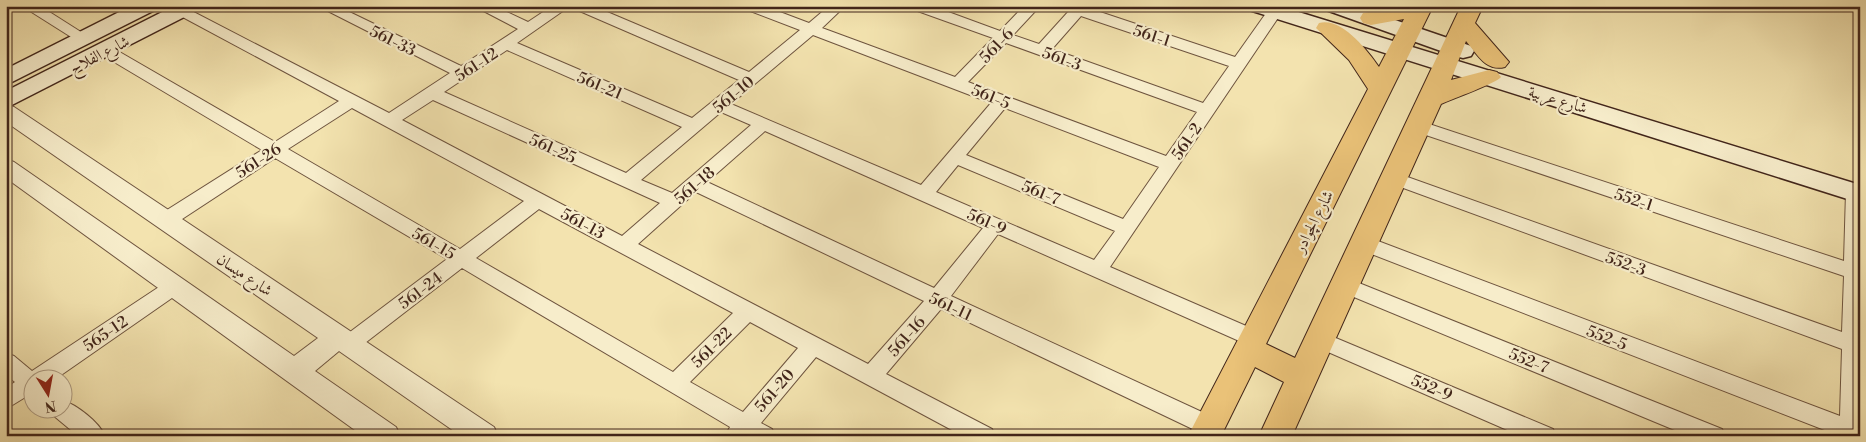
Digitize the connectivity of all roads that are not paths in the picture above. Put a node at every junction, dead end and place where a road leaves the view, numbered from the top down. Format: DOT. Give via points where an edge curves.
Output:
graph roads {
  1 [pos="28,6"];
  2 [pos="148,6"];
  3 [pos="325,6"];
  4 [pos="482,6"];
  5 [pos="562,6"];
  6 [pos="580,6"];
  7 [pos="750,6"];
  8 [pos="838,6"];
  9 [pos="917,6"];
  10 [pos="1033,6"];
  11 [pos="1333,6"];
  12 [pos="1422,6"];
  13 [pos="1072,8"];
  14 [pos="186,9"];
  15 [pos="1265,9"];
  16 [pos="1371,18"];
  17 [pos="529,28"];
  18 [pos="1327,28"];
  19 [pos="810,30"];
  20 [pos="1458,36"];
  21 [pos="1003,37"];
  22 [pos="84,39"];
  23 [pos="1405,41"];
  24 [pos="506,44"];
  25 [pos="105,50"];
  26 [pos="1041,51"];
  27 [pos="1239,64"];
  28 [pos="1493,70"];
  29 [pos="462,73"];
  30 [pos="6,78"];
  31 [pos="751,79"];
  32 [pos="958,83"];
  33 [pos="1380,90"];
  34 [pos="432,93"];
  35 [pos="1428,100"];
  36 [pos="6,101"];
  37 [pos="351,101"];
  38 [pos="1002,101"];
  39 [pos="720,105"];
  40 [pos="1207,110"];
  41 [pos="6,112"];
  42 [pos="389,121"];
  43 [pos="763,124"];
  44 [pos="695,126"];
  45 [pos="1416,126"];
  46 [pos="275,150"];
  47 [pos="955,157"];
  48 [pos="1170,164"];
  49 [pos="6,167"];
  50 [pos="1393,178"];
  51 [pos="628,181"];
  52 [pos="694,184"];
  53 [pos="1858,187"];
  54 [pos="924,194"];
  55 [pos="538,200"];
  56 [pos="674,202"];
  57 [pos="166,220"];
  58 [pos="995,225"];
  59 [pos="1127,228"];
  60 [pos="1363,243"];
  61 [pos="624,246"];
  62 [pos="461,259"];
  63 [pos="1098,270"];
  64 [pos="1852,271"];
  65 [pos="1344,285"];
  66 [pos="175,286"];
  67 [pos="937,300"];
  68 [pos="748,311"];
  69 [pos="1319,339"];
  70 [pos="343,341"];
  71 [pos="1250,344"];
  72 [pos="813,345"];
  73 [pos="1856,346"];
  74 [pos="6,362"];
  75 [pos="51,370"];
  76 [pos="295,371"];
  77 [pos="22,374"];
  78 [pos="871,376"];
  79 [pos="1302,376"];
  80 [pos="675,383"];
  81 [pos="22,389"];
  82 [pos="6,400"];
  83 [pos="1855,406"];
  84 [pos="72,417"];
  85 [pos="740,430"];
  86 [pos="1206,431"];
  87 [pos="1851,433"];
  88 [pos="1280,434"];
  89 [pos="94,436"];
  90 [pos="386,436"];
  91 [pos="484,436"];
  92 [pos="764,436"];
  93 [pos="984,436"];
  94 [pos="1546,436"];
  95 [pos="1714,436"];
  1 -- 22 [label="street"];
  2 -- 22 [label="main road, شارع الفلاح"];
  3 -- 29 [label="street, 561-33"];
  4 -- 17 [label="street"];
  5 -- 17 [label="street, 561-12"];
  6 -- 31 [label="street"];
  7 -- 19 [label="street, 561-5"];
  8 -- 19 [label="street, 561-10"];
  9 -- 21 [label="street, 561-3"];
  10 -- 21 [label="street, 561-6"];
  11 -- 16 [label="main road, شارع عربية"];
  12 -- 16 [label="main road" via="1409,12"];
  12 -- 23 [label="main road, شارع الچوادر"];
  13 -- 26 [label="street"];
  13 -- 27 [label="street, 561-1"];
  14 -- 25 [label="main road, شارع الفلاح"];
  14 -- 37 [label="street, 561-13"];
  15 -- 18 [label="main road, شارع عربية"];
  15 -- 27 [label="street, 561-2"];
  16 -- 23 [label="main road, شارع عربية"];
  17 -- 24 [label="street, 561-12"];
  18 -- 23 [label="main road, شارع عربية"];
  18 -- 33 [label="main road" via="1368,65"];
  19 -- 31 [label="street, 561-10"];
  19 -- 32 [label="street, 561-5"];
  20 -- 23 [label="main road, شارع عربية"];
  20 -- 28 [label="main road, شارع عربية"];
  20 -- 28 [label="main road"];
  20 -- 35 [label="main road"];
  21 -- 26 [label="street, 561-3"];
  21 -- 32 [label="street, 561-6"];
  22 -- 30 [label="main road, شارع الفلاح"];
  23 -- 33 [label="main road, شارع الچوادر"];
  24 -- 29 [label="street, 561-12"];
  24 -- 44 [label="street, 561-21"];
  25 -- 36 [label="main road, شارع الفلاح"];
  25 -- 46 [label="street, 561-15"];
  26 -- 40 [label="street, 561-3"];
  27 -- 40 [label="street, 561-2"];
  28 -- 35 [label="main road"];
  28 -- 53 [label="main road, شارع عربية"];
  29 -- 34 [label="street, 561-12"];
  31 -- 39 [label="street, 561-10"];
  32 -- 38 [label="street, 561-5"];
  33 -- 71 [label="main road, شارع الچوادر"];
  34 -- 42 [label="street, 561-12"];
  34 -- 51 [label="street, 561-25"];
  35 -- 45 [label="main road"];
  37 -- 42 [label="street, 561-13"];
  37 -- 46 [label="street, 561-26"];
  38 -- 47 [label="street"];
  38 -- 48 [label="street, 561-5"];
  39 -- 43 [label="street, 561-9"];
  39 -- 44 [label="street, 561-10"];
  40 -- 48 [label="street, 561-2"];
  41 -- 57 [label="street, شارع ميسان"];
  42 -- 55 [label="street, 561-13"];
  43 -- 52 [label="street, 561-18"];
  43 -- 54 [label="street, 561-9"];
  44 -- 51 [label="street, 561-10"];
  45 -- 50 [label="main road"];
  45 -- 64 [label="street, 552-1"];
  46 -- 57 [label="street, 561-26"];
  46 -- 62 [label="street, 561-15"];
  47 -- 54 [label="street"];
  47 -- 59 [label="street, 561-7"];
  48 -- 59 [label="street, 561-2"];
  49 -- 66 [label="street"];
  50 -- 60 [label="main road"];
  50 -- 73 [label="street, 552-3"];
  51 -- 56 [label="street, 561-25"];
  52 -- 56 [label="street, 561-18"];
  52 -- 67 [label="street, 561-11"];
  53 -- 64 [label="street"];
  54 -- 58 [label="street, 561-9"];
  55 -- 61 [label="street, 561-13"];
  55 -- 62 [label="street, 561-24"];
  56 -- 61 [label="street, 561-18"];
  57 -- 70 [label="street, شارع ميسان"];
  58 -- 63 [label="street, 561-9"];
  58 -- 67 [label="street, 561-16"];
  59 -- 63 [label="street, 561-2"];
  60 -- 65 [label="main road"];
  60 -- 87 [label="street, 552-5"];
  61 -- 68 [label="street, 561-13"];
  62 -- 70 [label="street, 561-24"];
  62 -- 80 [label="street, 561-15"];
  63 -- 71 [label="street, 561-9"];
  64 -- 73 [label="street"];
  65 -- 69 [label="main road"];
  65 -- 95 [label="street, 552-7"];
  66 -- 75 [label="street, 565-12"];
  66 -- 76 [label="street"];
  67 -- 78 [label="street, 561-16"];
  67 -- 86 [label="street, 561-11"];
  68 -- 72 [label="street, 561-13"];
  68 -- 80 [label="street, 561-22"];
  69 -- 79 [label="main road"];
  69 -- 94 [label="street, 552-9"];
  70 -- 76 [label="street"];
  70 -- 91 [label="street, شارع ميسان"];
  71 -- 79 [label="main road"];
  71 -- 86 [label="main road, شارع الچوادر"];
  72 -- 78 [label="street, 561-13"];
  72 -- 85 [label="street, 561-20"];
  73 -- 83 [label="street"];
  74 -- 77 [label="street"];
  76 -- 90 [label="street"];
  78 -- 93 [label="street, 561-13"];
  79 -- 88 [label="main road"];
  80 -- 85 [label="street, 561-15"];
  81 -- 82 [label="street, 565-12"];
  83 -- 87 [label="street"];
  84 -- 89 [label="street"];
  85 -- 92 [label="street, 561-15"];
}
